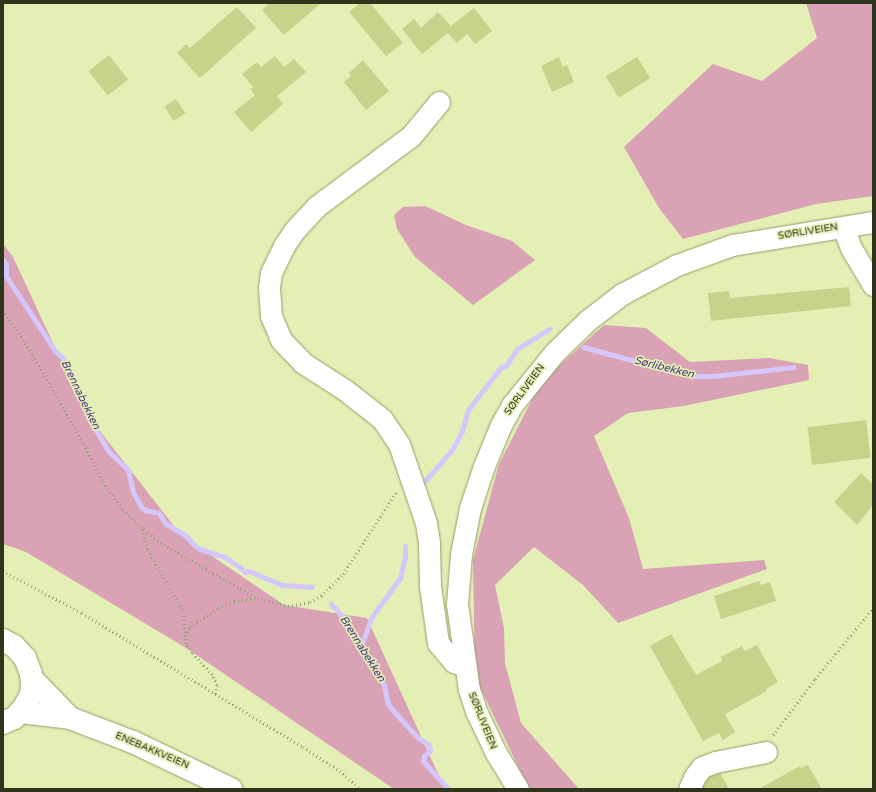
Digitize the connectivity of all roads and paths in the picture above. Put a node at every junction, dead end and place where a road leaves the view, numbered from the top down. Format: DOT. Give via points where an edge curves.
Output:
graph roads {
  1 [pos="439,102"];
  2 [pos="873,222"];
  3 [pos="843,227"];
  4 [pos="873,285"];
  5 [pos="3,310"];
  6 [pos="411,476"];
  7 [pos="142,528"];
  8 [pos="3,571"];
  9 [pos="257,598"];
  10 [pos="873,608"];
  11 [pos="185,636"];
  12 [pos="3,640"];
  13 [pos="465,666"];
  14 [pos="32,679"];
  15 [pos="215,694"];
  16 [pos="12,718"];
  17 [pos="70,718"];
  18 [pos="763,753"];
  19 [pos="231,789"];
  20 [pos="362,789"];
  21 [pos="518,789"];
  22 [pos="689,789"];
  1 -- 6 [label="street" via="411,136 317,206 294,231 271,273 269,287 271,316 281,340 303,362 382,419 399,444"];
  2 -- 3 [label="street, SØRLIVEIEN"];
  3 -- 4 [label="street" via="851,248"];
  3 -- 13 [label="street, SØRLIVEIEN" via="732,245 677,265 622,294 588,320 540,369 512,405 501,425 470,508 461,554 457,604"];
  5 -- 7 [label="path" via="36,360 84,444 102,482 123,510"];
  6 -- 9 [label="path" via="398,487 342,574 321,596 304,604 288,606"];
  6 -- 13 [label="street" via="426,523 430,586 438,643 454,662"];
  7 -- 9 [label="path" via="172,549"];
  7 -- 11 [label="path" via="148,550 184,612"];
  8 -- 15 [label="path" via="82,613"];
  9 -- 11 [label="path" via="234,601 218,608 190,627"];
  10 -- 18 [label="path" via="815,678"];
  11 -- 15 [label="path" via="186,644 217,685"];
  12 -- 14 [label="main road" via="22,654 28,663"];
  13 -- 21 [label="street, SØRLIVEIEN" via="476,711 496,753"];
  14 -- 16 [label="main road" via="30,695"];
  14 -- 17 [label="main road, ENEBAKKVEIEN"];
  15 -- 20 [label="path" via="314,754"];
  16 -- 17 [label="main road, ENEBAKKVEIEN"];
  17 -- 19 [label="main road, ENEBAKKVEIEN" via="133,742"];
  18 -- 22 [label="street" via="702,767"];
}
